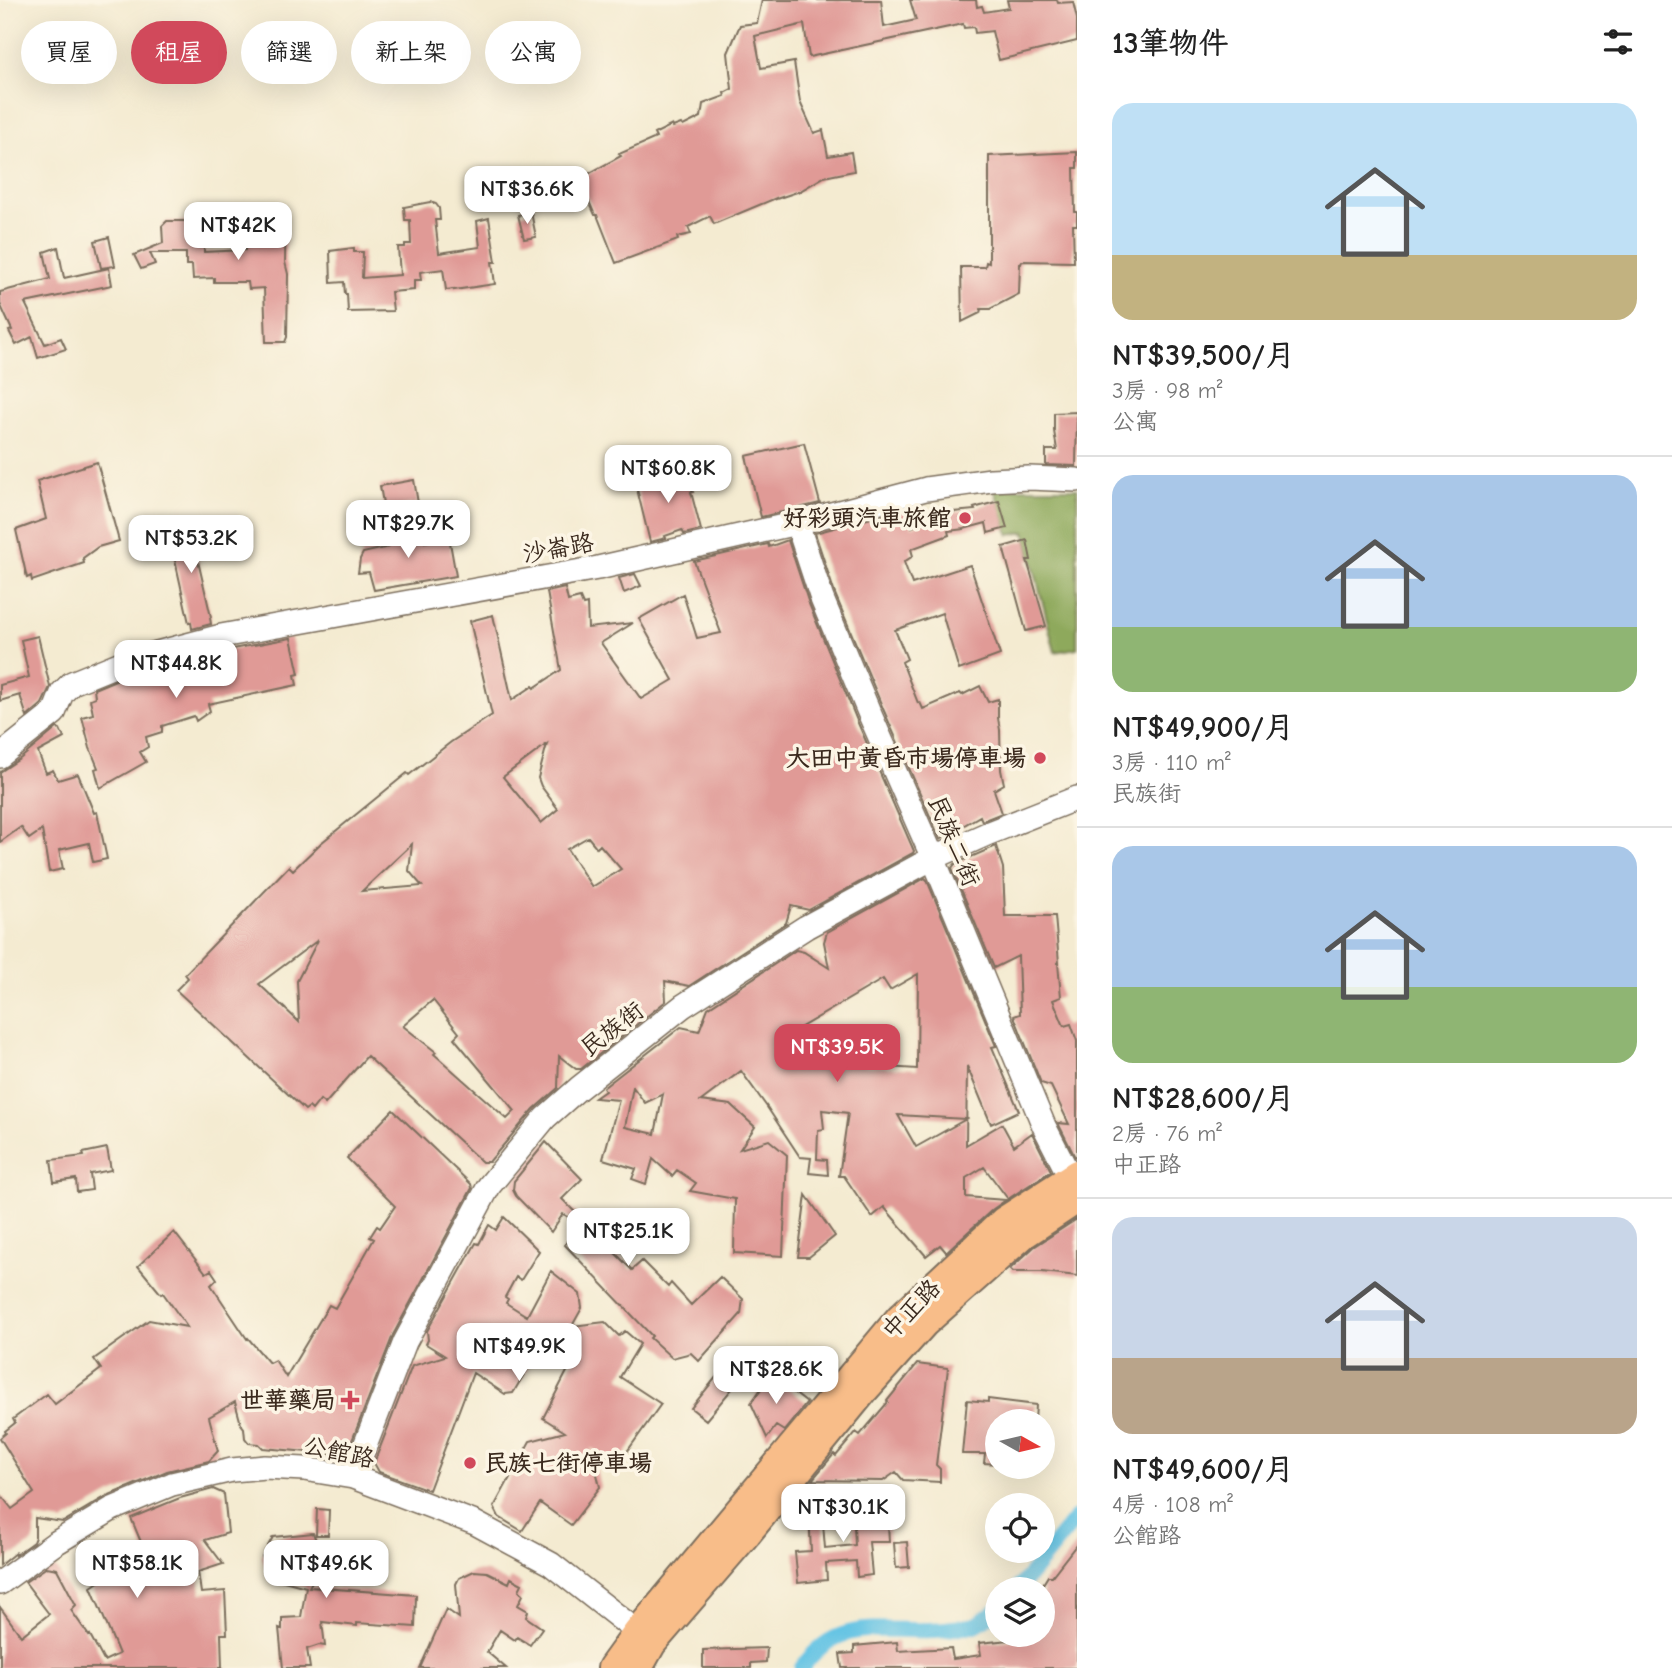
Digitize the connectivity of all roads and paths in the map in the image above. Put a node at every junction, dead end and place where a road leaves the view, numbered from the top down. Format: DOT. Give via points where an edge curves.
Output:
graph roads {
  1 [pos="1077,481"];
  2 [pos="797,523"];
  3 [pos="0,756"];
  4 [pos="1077,798"];
  5 [pos="933,858"];
  6 [pos="1075,1183"];
  7 [pos="353,1477"];
  8 [pos="0,1583"];
  9 [pos="645,1637"];
  10 [pos="612,1668"];
  11 [pos="638,1668"];
  1 -- 2 [label="street, 沙崙路" via="991,480 926,489"];
  2 -- 3 [label="street, 沙崙路" via="598,568 221,636 126,662 72,683 54,713"];
  2 -- 5 [label="street, 民族二街" via="822,599"];
  4 -- 5 [label="street, 民族街"];
  5 -- 6 [label="street, 民族二街" via="1044,1126"];
  5 -- 7 [label="street, 民族街" via="806,927 683,1006 545,1118 489,1186 405,1342"];
  6 -- 9 [label="main road, 中正路" via="1004,1221 900,1318"];
  7 -- 8 [label="street, 公館路" via="265,1467 172,1484 112,1509"];
  7 -- 9 [label="street, 公館路" via="457,1515 551,1564"];
  9 -- 10 [label="main road, 中正路"];
  9 -- 11 [label="main road, 中正路"];
}
